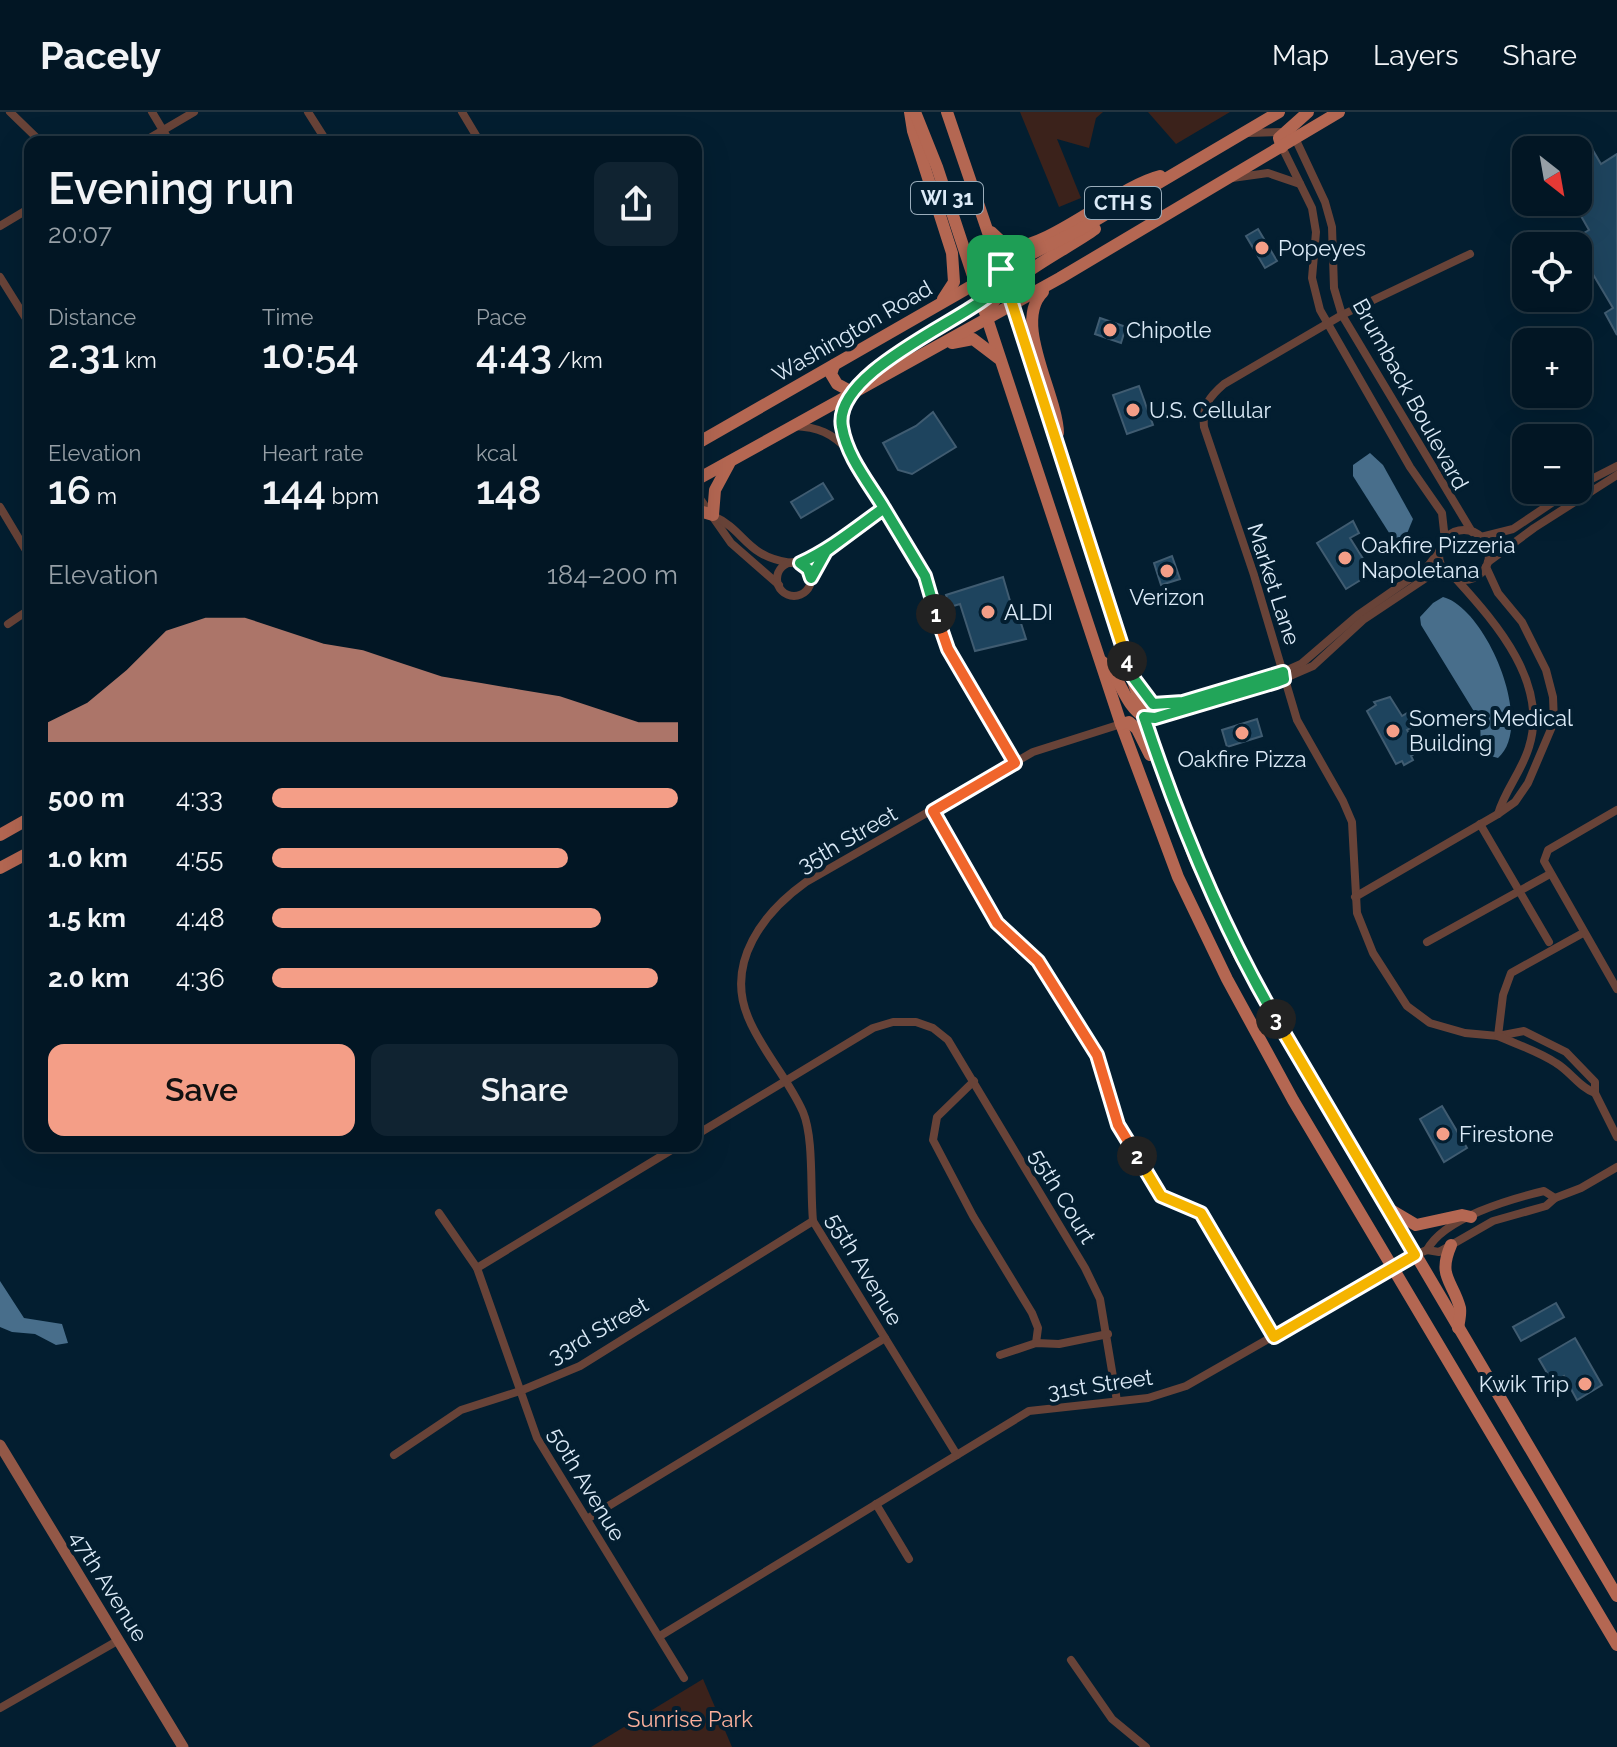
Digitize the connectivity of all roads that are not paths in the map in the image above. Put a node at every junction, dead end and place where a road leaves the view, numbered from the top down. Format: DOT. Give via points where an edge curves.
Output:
graph roads {
  1 [pos="10,112"];
  2 [pos="152,112"];
  3 [pos="194,112"];
  4 [pos="308,112"];
  5 [pos="462,112"];
  6 [pos="913,112"];
  7 [pos="947,112"];
  8 [pos="1279,112"];
  9 [pos="1308,112"];
  10 [pos="1339,112"];
  11 [pos="163,130"];
  12 [pos="1243,133"];
  13 [pos="1289,135"];
  14 [pos="35,136"];
  15 [pos="153,136"];
  16 [pos="166,136"];
  17 [pos="323,136"];
  18 [pos="476,136"];
  19 [pos="1282,147"];
  20 [pos="1171,173"];
  21 [pos="1226,179"];
  22 [pos="1301,184"];
  23 [pos="24,212"];
  24 [pos="0,226"];
  25 [pos="986,226"];
  26 [pos="1470,254"];
  27 [pos="1001,269"];
  28 [pos="0,277"];
  29 [pos="1060,278"];
  30 [pos="974,284"];
  31 [pos="1006,285"];
  32 [pos="981,302"];
  33 [pos="1012,303"];
  34 [pos="931,309"];
  35 [pos="24,315"];
  36 [pos="1342,315"];
  37 [pos="987,318"];
  38 [pos="1327,325"];
  39 [pos="1001,362"];
  40 [pos="834,365"];
  41 [pos="884,375"];
  42 [pos="852,392"];
  43 [pos="791,426"];
  44 [pos="702,441"];
  45 [pos="1058,448"];
  46 [pos="849,451"];
  47 [pos="731,461"];
  48 [pos="1617,466"];
  49 [pos="1617,475"];
  50 [pos="702,477"];
  51 [pos="1592,479"];
  52 [pos="702,501"];
  53 [pos="1550,504"];
  54 [pos="0,507"];
  55 [pos="884,508"];
  56 [pos="702,512"];
  57 [pos="713,515"];
  58 [pos="1476,534"];
  59 [pos="1445,540"];
  60 [pos="24,547"];
  61 [pos="826,551"];
  62 [pos="1439,552"];
  63 [pos="795,563"];
  64 [pos="1487,564"];
  65 [pos="1447,573"];
  66 [pos="811,578"];
  67 [pos="1457,580"];
  68 [pos="779,585"];
  69 [pos="24,613"];
  70 [pos="8,624"];
  71 [pos="1100,661"];
  72 [pos="1132,676"];
  73 [pos="1283,676"];
  74 [pos="1144,717"];
  75 [pos="1121,724"];
  76 [pos="1015,763"];
  77 [pos="1160,765"];
  78 [pos="1617,810"];
  79 [pos="933,811"];
  80 [pos="1498,814"];
  81 [pos="24,821"];
  82 [pos="1480,824"];
  83 [pos="0,835"];
  84 [pos="24,855"];
  85 [pos="0,868"];
  86 [pos="1550,874"];
  87 [pos="1520,891"];
  88 [pos="1355,897"];
  89 [pos="1583,933"];
  90 [pos="1427,942"];
  91 [pos="1549,942"];
  92 [pos="745,955"];
  93 [pos="1613,974"];
  94 [pos="1617,989"];
  95 [pos="1498,1036"];
  96 [pos="785,1081"];
  97 [pos="974,1081"];
  98 [pos="1595,1093"];
  99 [pos="702,1131"];
  100 [pos="1617,1137"];
  101 [pos="668,1152"];
  102 [pos="1617,1167"];
  103 [pos="1555,1198"];
  104 [pos="1388,1209"];
  105 [pos="439,1213"];
  106 [pos="1471,1217"];
  107 [pos="813,1221"];
  108 [pos="1451,1245"];
  109 [pos="1421,1253"];
  110 [pos="477,1268"];
  111 [pos="1394,1268"];
  112 [pos="1458,1328"];
  113 [pos="1108,1334"];
  114 [pos="1274,1337"];
  115 [pos="885,1338"];
  116 [pos="1036,1343"];
  117 [pos="1000,1355"];
  118 [pos="520,1391"];
  119 [pos="1117,1401"];
  120 [pos="0,1445"];
  121 [pos="394,1455"];
  122 [pos="957,1455"];
  123 [pos="876,1504"];
  124 [pos="587,1519"];
  125 [pos="909,1559"];
  126 [pos="1617,1596"];
  127 [pos="660,1636"];
  128 [pos="119,1640"];
  129 [pos="1617,1645"];
  130 [pos="1071,1660"];
  131 [pos="684,1678"];
  132 [pos="0,1708"];
  133 [pos="183,1747"];
  134 [pos="1146,1747"];
  1 -- 14 [label="street"];
  2 -- 11 [label="street"];
  3 -- 11 [label="street"];
  4 -- 17 [label="street"];
  5 -- 18 [label="street"];
  6 -- 30 [label="main road, WI 31" via="937,167"];
  6 -- 34 [label="main road" via="952,253 952,288"];
  7 -- 25 [label="main road, WI 31"];
  8 -- 12 [label="main road, Washington Road / CTH S"];
  9 -- 13 [label="main road"];
  10 -- 13 [label="main road"];
  11 -- 15 [label="street"];
  11 -- 16 [label="street"];
  12 -- 13 [label="street"];
  12 -- 20 [label="main road, Washington Road / CTH S"];
  13 -- 19 [label="main road" via="1279,138"];
  13 -- 36 [label="street, Brumback Boulevard" via="1325,202"];
  19 -- 21 [label="main road, CTH S"];
  19 -- 22 [label="street, Brumback Boulevard"];
  20 -- 25 [label="main road" via="1134,184 1023,246 1001,244"];
  20 -- 27 [label="main road, Washington Road / CTH S" via="1079,230"];
  20 -- 31 [label="main road" via="1054,258"];
  21 -- 22 [label="street" via="1268,173"];
  21 -- 29 [label="main road, CTH S"];
  22 -- 38 [label="street, Brumback Boulevard" via="1316,232 1312,288"];
  23 -- 24 [label="street"];
  25 -- 27 [label="main road, WI 31"];
  26 -- 36 [label="street, Market Lane"];
  27 -- 30 [label="main road, Washington Road / CTH S"];
  27 -- 31 [label="main road, WI 31"];
  27 -- 32 [label="main road" via="992,292"];
  28 -- 35 [label="street"];
  29 -- 33 [label="main road, CTH S"];
  29 -- 45 [label="main road" via="1034,300 1030,320 1056,409"];
  30 -- 32 [label="main road, WI 31"];
  30 -- 34 [label="main road, Washington Road / CTH S"];
  31 -- 33 [label="main road, WI 31"];
  31 -- 37 [label="main road" via="989,306"];
  32 -- 37 [label="main road, WI 31"];
  32 -- 42 [label="main road" via="896,354"];
  33 -- 37 [label="main road, CTH S"];
  33 -- 45 [label="main road, WI 31"];
  34 -- 40 [label="main road, Washington Road / CTH S"];
  36 -- 38 [label="street, Market Lane"];
  36 -- 58 [label="street, Brumback Boulevard"];
  37 -- 39 [label="main road, WI 31"];
  37 -- 41 [label="main road, CTH S"];
  38 -- 59 [label="street, Brumback Boulevard" via="1442,513"];
  38 -- 73 [label="street, Market Lane" via="1224,384 1203,411"];
  39 -- 41 [label="main road" via="981,343 967,339"];
  39 -- 71 [label="main road, WI 31"];
  40 -- 42 [label="main road" via="831,374 837,384"];
  40 -- 44 [label="main road, Washington Road / CTH S"];
  41 -- 42 [label="main road, CTH S"];
  42 -- 43 [label="main road, CTH S"];
  42 -- 46 [label="street" via="841,417"];
  43 -- 46 [label="street" via="815,427"];
  43 -- 47 [label="main road, CTH S"];
  45 -- 72 [label="main road, WI 31"];
  46 -- 55 [label="street"];
  47 -- 50 [label="main road, CTH S"];
  47 -- 57 [label="main road" via="716,487"];
  48 -- 51 [label="street"];
  49 -- 64 [label="street"];
  52 -- 57 [label="street"];
  53 -- 58 [label="street" via="1513,529"];
  54 -- 60 [label="street"];
  55 -- 61 [label="street"];
  55 -- 76 [label="street" via="925,576 948,649"];
  56 -- 57 [label="main road"];
  57 -- 63 [label="street" via="755,550"];
  57 -- 68 [label="street" via="731,543"];
  58 -- 59 [label="street" via="1457,532"];
  58 -- 64 [label="street" via="1488,548"];
  59 -- 62 [label="street"];
  61 -- 63 [label="street"];
  61 -- 66 [label="street"];
  62 -- 65 [label="street"];
  62 -- 73 [label="street" via="1427,567"];
  63 -- 66 [label="street" via="808,569"];
  63 -- 68 [label="street" via="779,571"];
  64 -- 67 [label="street" via="1474,578"];
  64 -- 80 [label="street" via="1498,593 1536,647 1553,697 1554,722 1538,766 1515,802"];
  65 -- 67 [label="street"];
  65 -- 73 [label="street" via="1429,576 1363,620 1321,660"];
  66 -- 68 [label="street" via="805,592 796,595"];
  67 -- 80 [label="street" via="1503,635 1533,701 1531,743"];
  69 -- 70 [label="street"];
  71 -- 74 [label="main road" via="1115,674 1131,707"];
  71 -- 75 [label="main road, WI 31"];
  72 -- 73 [label="street" via="1153,704 1165,705"];
  72 -- 74 [label="main road, WI 31"];
  73 -- 74 [label="street" via="1155,718"];
  73 -- 88 [label="street, Market Lane" via="1297,720 1352,822"];
  74 -- 77 [label="main road, WI 31"];
  75 -- 76 [label="street, 35th Street" via="1033,752"];
  75 -- 77 [label="main road" via="1133,724"];
  75 -- 111 [label="main road, WI 31" via="1178,877 1227,979"];
  76 -- 79 [label="street, 35th Street"];
  77 -- 104 [label="main road, WI 31" via="1239,955"];
  78 -- 86 [label="street" via="1548,850 1544,861"];
  79 -- 92 [label="street, 35th Street" via="784,898 761,924"];
  79 -- 114 [label="street" via="997,923 1038,961 1097,1055 1118,1125 1161,1196 1201,1213"];
  80 -- 82 [label="street"];
  81 -- 83 [label="main road"];
  82 -- 87 [label="street"];
  82 -- 88 [label="street"];
  84 -- 85 [label="main road"];
  86 -- 87 [label="street"];
  86 -- 89 [label="street"];
  87 -- 90 [label="street"];
  87 -- 91 [label="street"];
  88 -- 95 [label="street, Market Lane" via="1361,928 1407,1006 1430,1023"];
  89 -- 93 [label="street"];
  89 -- 95 [label="street" via="1511,973"];
  92 -- 96 [label="street, 55th Avenue" via="747,1015"];
  93 -- 94 [label="street"];
  95 -- 98 [label="street, Market Lane" via="1539,1052"];
  95 -- 98 [label="street, Market Lane" via="1524,1031 1566,1052 1595,1082"];
  96 -- 97 [label="street, 55th Court" via="873,1028 916,1022 948,1040"];
  96 -- 99 [label="street"];
  96 -- 107 [label="street, 55th Avenue" via="810,1137"];
  97 -- 113 [label="street, 55th Court" via="1085,1268"];
  97 -- 116 [label="street" via="937,1117 933,1140 1032,1313"];
  98 -- 100 [label="street, Market Lane"];
  101 -- 110 [label="street"];
  102 -- 103 [label="street, 31st Street"];
  103 -- 106 [label="street, 31st Street" via="1544,1191"];
  103 -- 108 [label="street, 31st Street" via="1546,1206 1493,1221"];
  104 -- 106 [label="main road" via="1416,1225"];
  104 -- 109 [label="main road, WI 31"];
  105 -- 110 [label="street, 50th Avenue"];
  106 -- 109 [label="street, 31st Street" via="1434,1238"];
  107 -- 115 [label="street, 55th Avenue"];
  107 -- 118 [label="street, 33rd Street" via="580,1366"];
  108 -- 109 [label="street, 31st Street"];
  108 -- 112 [label="main road" via="1445,1266 1461,1310"];
  109 -- 111 [label="street, 31st Street"];
  109 -- 112 [label="main road, WI 31"];
  110 -- 118 [label="street, 50th Avenue"];
  111 -- 114 [label="street, 31st Street"];
  111 -- 129 [label="main road, WI 31"];
  112 -- 126 [label="main road, WI 31"];
  113 -- 116 [label="street"];
  113 -- 119 [label="street, 55th Court"];
  114 -- 119 [label="street, 31st Street" via="1186,1386"];
  115 -- 122 [label="street, 55th Avenue"];
  115 -- 124 [label="street"];
  116 -- 117 [label="street"];
  118 -- 121 [label="street, 33rd Street" via="461,1410"];
  118 -- 124 [label="street, 50th Avenue" via="537,1438"];
  119 -- 122 [label="street, 31st Street" via="1029,1411"];
  120 -- 128 [label="street, 47th Avenue"];
  122 -- 123 [label="street, 31st Street"];
  123 -- 125 [label="street"];
  123 -- 127 [label="street, 31st Street"];
  124 -- 127 [label="street, 50th Avenue"];
  127 -- 131 [label="street, 50th Avenue"];
  128 -- 132 [label="street"];
  128 -- 133 [label="street, 47th Avenue"];
  130 -- 134 [label="street" via="1112,1719"];
}
